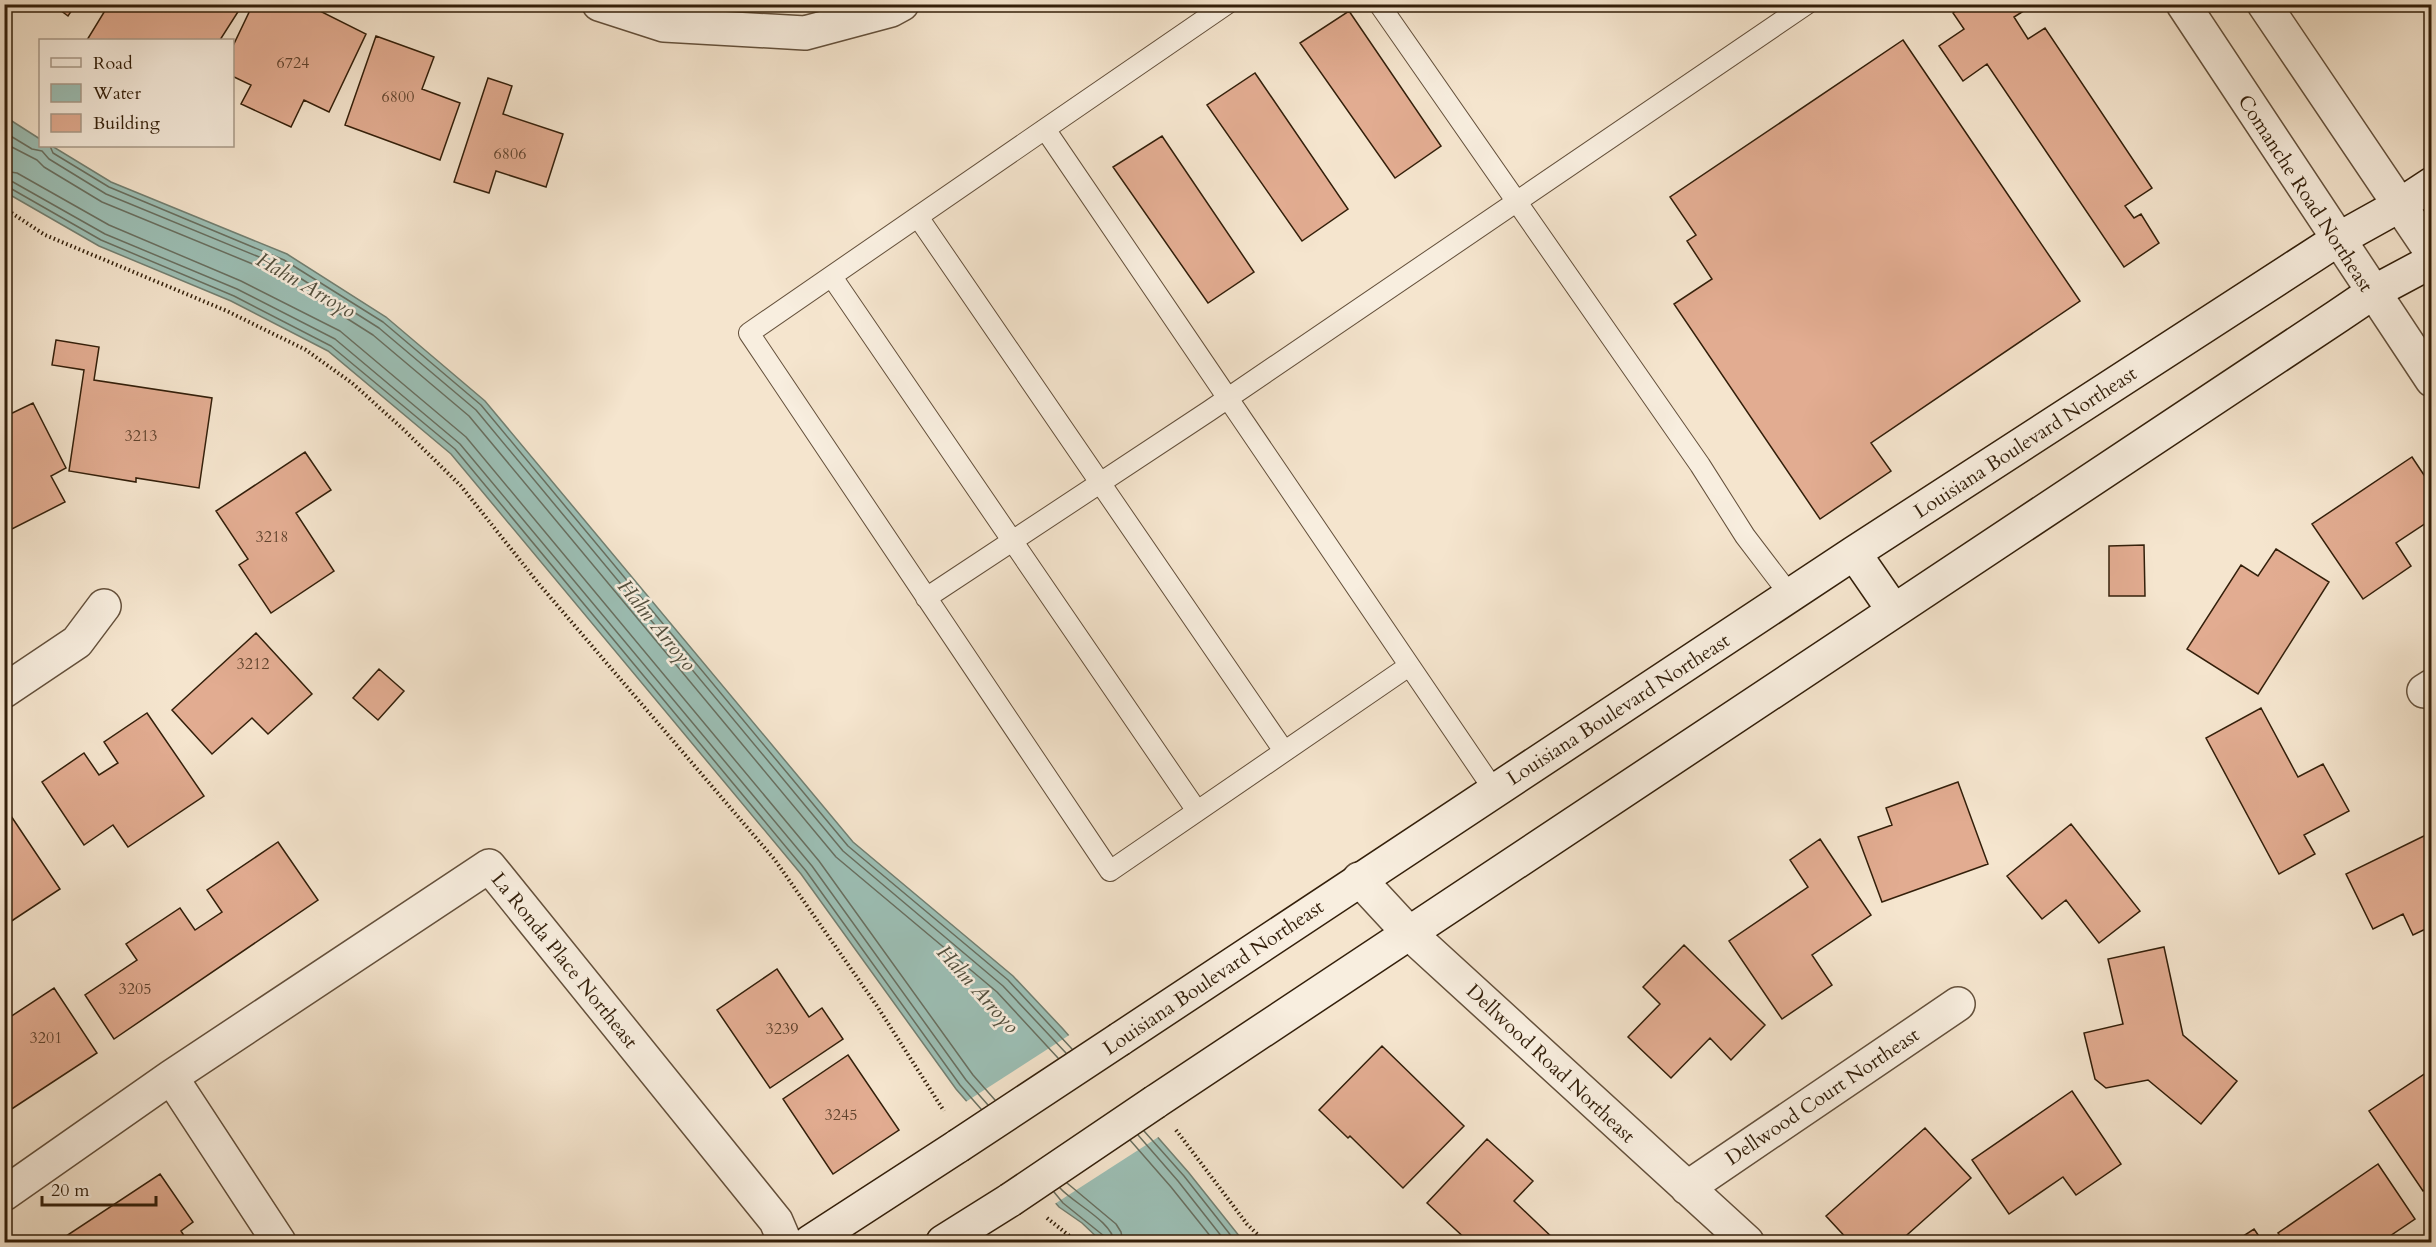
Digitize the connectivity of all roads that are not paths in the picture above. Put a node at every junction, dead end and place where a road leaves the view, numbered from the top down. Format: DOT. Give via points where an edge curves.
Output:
graph roads {
  1 [pos="599,4"];
  2 [pos="902,4"];
  3 [pos="1227,4"];
  4 [pos="1379,4"];
  5 [pos="1807,4"];
  6 [pos="2183,4"];
  7 [pos="2264,4"];
  8 [pos="1045,129"];
  9 [pos="2432,184"];
  10 [pos="1515,203"];
  11 [pos="2400,205"];
  12 [pos="918,218"];
  13 [pos="2337,240"];
  14 [pos="2432,253"];
  15 [pos="2432,261"];
  16 [pos="832,277"];
  17 [pos="2372,293"];
  18 [pos="2432,380"];
  19 [pos="1228,398"];
  20 [pos="1099,483"];
  21 [pos="1012,541"];
  22 [pos="1854,553"];
  23 [pos="1790,595"];
  24 [pos="926,598"];
  25 [pos="104,606"];
  26 [pos="1894,610"];
  27 [pos="1409,666"];
  28 [pos="4,691"];
  29 [pos="1284,751"];
  30 [pos="1494,790"];
  31 [pos="1197,811"];
  32 [pos="1359,879"];
  33 [pos="1409,933"];
  34 [pos="1958,1004"];
  35 [pos="171,1077"];
  36 [pos="1687,1188"];
  37 [pos="4,1194"];
  38 [pos="279,1242"];
  39 [pos="785,1242"];
  40 [pos="810,1242"];
  41 [pos="943,1242"];
  42 [pos="1747,1242"];
  1 -- 2 [label="main road" via="664,25 805,33"];
  3 -- 8 [label="lane"];
  4 -- 10 [label="lane"];
  5 -- 10 [label="lane"];
  6 -- 13 [label="main road, Comanche Road Northeast"];
  7 -- 11 [label="main road"];
  8 -- 12 [label="lane"];
  8 -- 19 [label="lane"];
  9 -- 11 [label="main road, Louisiana Boulevard Northeast"];
  10 -- 19 [label="lane"];
  10 -- 23 [label="lane"];
  11 -- 13 [label="main road, Louisiana Boulevard Northeast"];
  11 -- 14 [label="main road"];
  12 -- 16 [label="lane"];
  12 -- 20 [label="lane"];
  13 -- 17 [label="main road, Comanche Road Northeast"];
  13 -- 22 [label="main road, Louisiana Boulevard Northeast"];
  15 -- 17 [label="main road"];
  16 -- 21 [label="lane"];
  16 -- 24 [label="lane" via="749,333"];
  17 -- 18 [label="main road, Comanche Road Northeast"];
  17 -- 26 [label="main road"];
  19 -- 20 [label="lane"];
  19 -- 27 [label="lane"];
  20 -- 21 [label="lane"];
  20 -- 29 [label="lane"];
  21 -- 24 [label="lane"];
  21 -- 31 [label="lane"];
  22 -- 23 [label="main road, Louisiana Boulevard Northeast"];
  22 -- 26 [label="main road"];
  23 -- 30 [label="main road, Louisiana Boulevard Northeast"];
  24 -- 31 [label="lane" via="1110,871"];
  25 -- 28 [label="main road" via="77,642"];
  26 -- 33 [label="main road"];
  27 -- 29 [label="lane"];
  27 -- 30 [label="lane"];
  29 -- 31 [label="lane"];
  30 -- 32 [label="main road, Louisiana Boulevard Northeast"];
  32 -- 33 [label="main road, Dellwood Road Northeast"];
  32 -- 40 [label="main road, Louisiana Boulevard Northeast, bridge"];
  33 -- 36 [label="main road, Dellwood Road Northeast"];
  33 -- 41 [label="main road, bridge"];
  34 -- 36 [label="main road, Dellwood Court Northeast"];
  35 -- 37 [label="main road, La Ronda Place Northeast"];
  35 -- 38 [label="main road"];
  35 -- 39 [label="main road, La Ronda Place Northeast" via="489,866 776,1221"];
  36 -- 42 [label="main road, Dellwood Road Northeast"];
}
